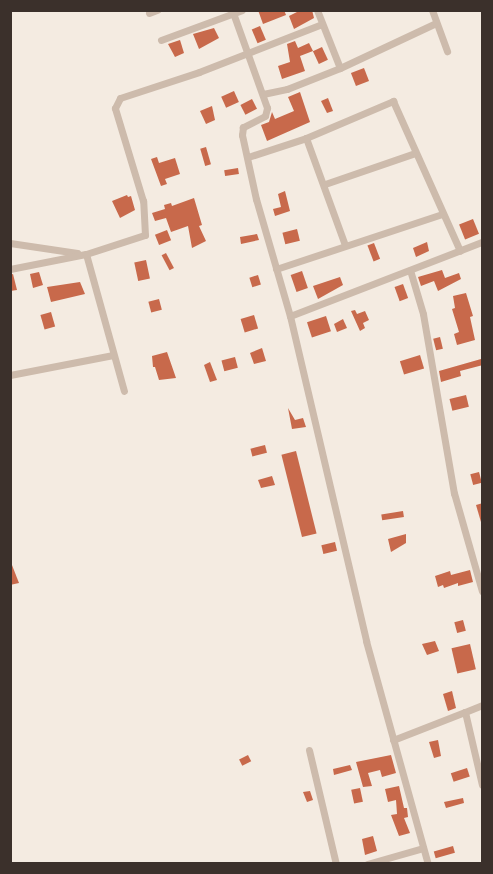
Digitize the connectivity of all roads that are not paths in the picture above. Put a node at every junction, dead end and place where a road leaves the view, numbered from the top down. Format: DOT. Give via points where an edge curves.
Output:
graph roads {
  1 [pos="242,10"];
  2 [pos="317,10"];
  3 [pos="432,10"];
  4 [pos="232,12"];
  5 [pos="436,22"];
  6 [pos="322,24"];
  7 [pos="161,40"];
  8 [pos="447,51"];
  9 [pos="247,54"];
  10 [pos="340,68"];
  11 [pos="263,94"];
  12 [pos="306,138"];
  13 [pos="415,153"];
  14 [pos="248,157"];
  15 [pos="325,184"];
  16 [pos="442,214"];
  17 [pos="483,242"];
  18 [pos="10,243"];
  19 [pos="345,245"];
  20 [pos="459,251"];
  21 [pos="86,254"];
  22 [pos="10,269"];
  23 [pos="276,269"];
  24 [pos="410,270"];
  25 [pos="290,316"];
  26 [pos="113,355"];
  27 [pos="10,375"];
  28 [pos="124,391"];
  29 [pos="483,591"];
  30 [pos="483,705"];
  31 [pos="465,712"];
  32 [pos="393,740"];
  33 [pos="309,750"];
  34 [pos="483,785"];
  35 [pos="423,848"];
  36 [pos="336,864"];
  37 [pos="367,864"];
  38 [pos="428,864"];
  1 -- 4 [label="street"];
  2 -- 6 [label="street"];
  3 -- 5 [label="street"];
  4 -- 7 [label="street"];
  4 -- 9 [label="street"];
  5 -- 8 [label="street"];
  5 -- 10 [label="street"];
  6 -- 9 [label="street"];
  6 -- 10 [label="street"];
  9 -- 11 [label="street"];
  9 -- 21 [label="street" via="116,102 143,201 145,235"];
  10 -- 11 [label="street"];
  11 -- 14 [label="street" via="265,116 243,127"];
  12 -- 13 [label="street" via="393,101"];
  12 -- 14 [label="street"];
  12 -- 15 [label="street"];
  13 -- 15 [label="street"];
  13 -- 16 [label="street"];
  14 -- 23 [label="street"];
  15 -- 19 [label="street"];
  16 -- 19 [label="street"];
  16 -- 20 [label="street"];
  17 -- 20 [label="street"];
  18 -- 21 [label="street"];
  19 -- 23 [label="street"];
  20 -- 24 [label="street"];
  21 -- 22 [label="street"];
  21 -- 26 [label="street"];
  23 -- 25 [label="street"];
  24 -- 25 [label="street"];
  24 -- 29 [label="street" via="423,314 454,494"];
  25 -- 32 [label="street"];
  26 -- 27 [label="street"];
  26 -- 28 [label="street"];
  30 -- 31 [label="street"];
  31 -- 32 [label="street"];
  31 -- 34 [label="street"];
  32 -- 35 [label="street"];
  33 -- 36 [label="street"];
  35 -- 37 [label="street"];
  35 -- 38 [label="street"];
}
